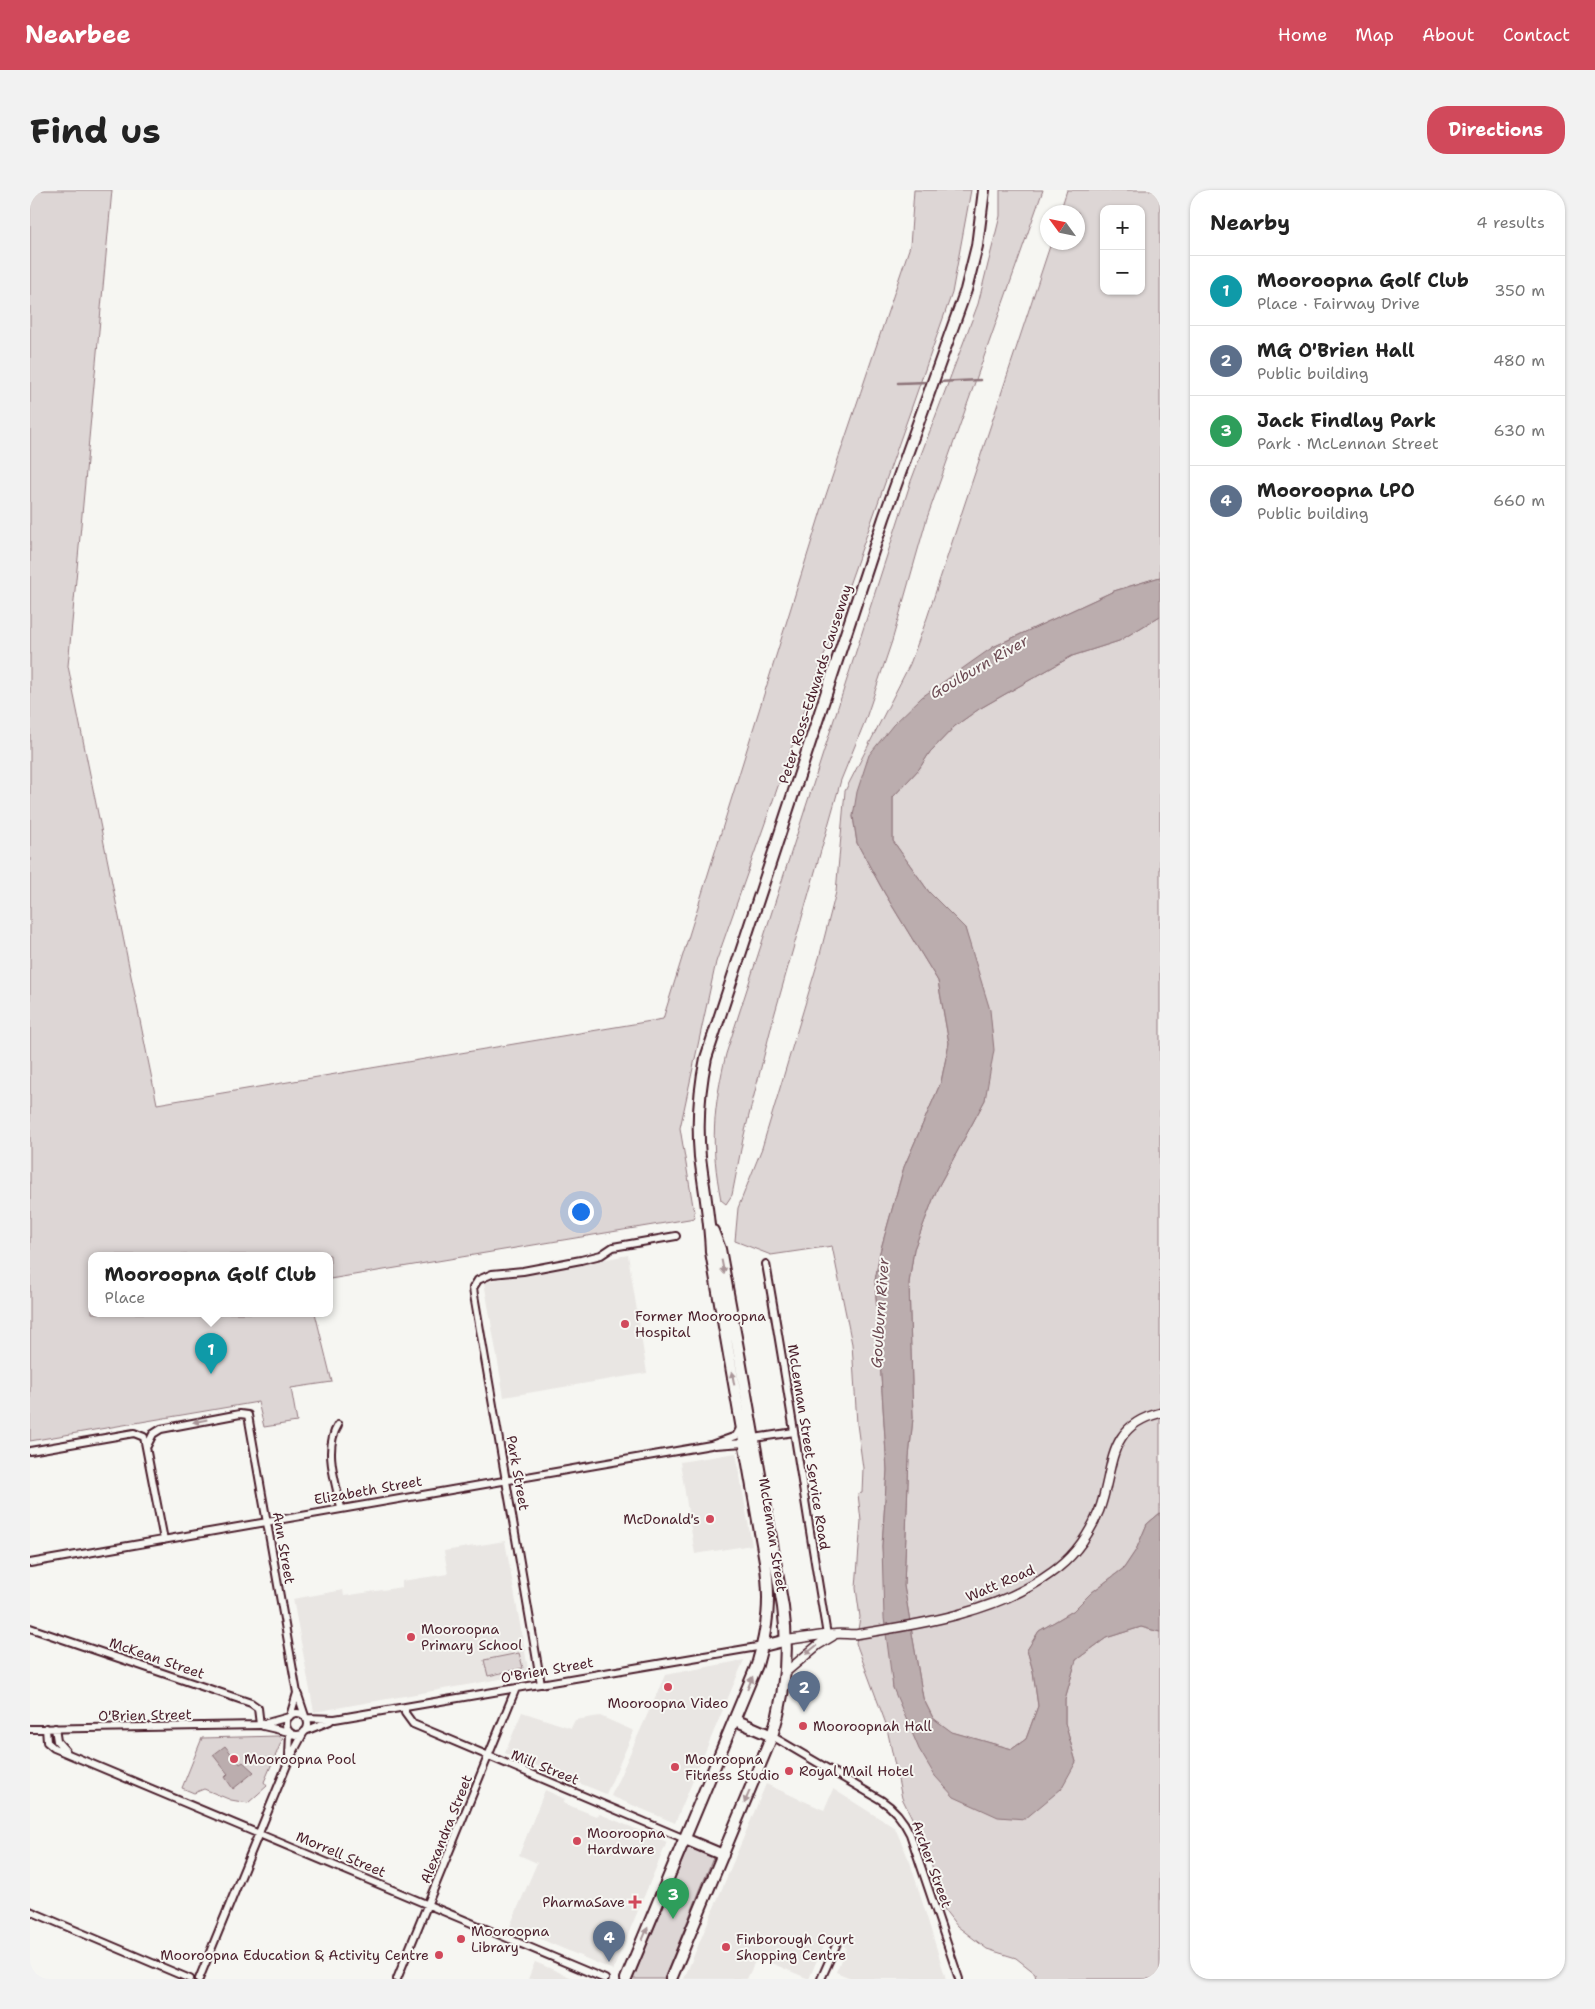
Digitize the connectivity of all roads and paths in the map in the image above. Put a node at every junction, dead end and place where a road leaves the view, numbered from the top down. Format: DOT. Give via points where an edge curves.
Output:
graph roads {
  1 [pos="984,190"];
  2 [pos="704,1191"];
  3 [pos="710,1220"];
  4 [pos="676,1236"];
  5 [pos="766,1264"];
  6 [pos="1160,1413"];
  7 [pos="338,1425"];
  8 [pos="741,1426"];
  9 [pos="794,1432"];
  10 [pos="754,1438"];
  11 [pos="146,1443"];
  12 [pos="744,1443"];
  13 [pos="711,1445"];
  14 [pos="30,1451"];
  15 [pos="506,1480"];
  16 [pos="341,1508"];
  17 [pos="267,1523"];
  18 [pos="164,1540"];
  19 [pos="30,1563"];
  20 [pos="30,1628"];
  21 [pos="840,1634"];
  22 [pos="827,1635"];
  23 [pos="787,1640"];
  24 [pos="763,1646"];
  25 [pos="786,1672"];
  26 [pos="541,1684"];
  27 [pos="296,1686"];
  28 [pos="516,1688"];
  29 [pos="405,1707"];
  30 [pos="290,1716"];
  31 [pos="305,1717"];
  32 [pos="335,1719"];
  33 [pos="735,1720"];
  34 [pos="260,1726"];
  35 [pos="46,1728"];
  36 [pos="55,1728"];
  37 [pos="30,1729"];
  38 [pos="290,1732"];
  39 [pos="305,1732"];
  40 [pos="772,1736"];
  41 [pos="67,1752"];
  42 [pos="489,1758"];
  43 [pos="289,1760"];
  44 [pos="259,1833"];
  45 [pos="685,1839"];
  46 [pos="722,1854"];
  47 [pos="428,1904"];
  48 [pos="30,1911"];
  49 [pos="838,1941"];
  50 [pos="190,1979"];
  51 [pos="199,1979"];
  52 [pos="397,1979"];
  53 [pos="605,1979"];
  54 [pos="626,1979"];
  55 [pos="671,1979"];
  56 [pos="821,1979"];
  57 [pos="959,1979"];
  1 -- 2 [label="highway, Peter Ross-Edwards Causeway" via="973,265 719,1013 702,1078 698,1118"];
  2 -- 3 [label="highway, McLennan Street"];
  8 -- 3 [label="highway, McLennan Street, one-way" via="711,1252"];
  3 -- 10 [label="highway, McLennan Street, one-way" via="720,1249"];
  4 -- 15 [label="street, Park Street" via="612,1248 599,1256 581,1260 489,1274 478,1280 473,1292"];
  5 -- 9 [label="street, McLennan Street Service Road"];
  6 -- 21 [label="street, Watt Road" via="1135,1423 1119,1440 1094,1522 1081,1544 1062,1565 1041,1581 952,1616 858,1634"];
  7 -- 16 [label="street" via="331,1442"];
  8 -- 12 [label="highway, McLennan Street"];
  8 -- 13 [label="street, Elizabeth Street" via="736,1436"];
  9 -- 10 [label="street, Elizabeth Street"];
  9 -- 22 [label="street, McLennan Street Service Road"];
  10 -- 12 [label="highway, Elizabeth Street"];
  10 -- 23 [label="highway, McLennan Street"];
  11 -- 14 [label="street" via="134,1433"];
  17 -- 11 [label="street, Ann Street, one-way" via="248,1415 160,1429"];
  11 -- 18 [label="street"];
  12 -- 13 [label="street, Elizabeth Street"];
  12 -- 24 [label="highway, McLennan Street" via="769,1592"];
  13 -- 15 [label="street, Elizabeth Street"];
  15 -- 16 [label="street, Elizabeth Street"];
  15 -- 26 [label="street, Park Street"];
  16 -- 17 [label="street, Elizabeth Street"];
  17 -- 18 [label="street, Elizabeth Street"];
  17 -- 27 [label="street, Ann Street"];
  18 -- 19 [label="street, Elizabeth Street"];
  20 -- 34 [label="street, McKean Street" via="251,1703 258,1708"];
  21 -- 22 [label="street, Watt Road"];
  21 -- 25 [label="street, one-way" via="818,1645"];
  22 -- 23 [label="street, Watt Road"];
  23 -- 24 [label="highway"];
  23 -- 25 [label="highway, McLennan Street"];
  24 -- 26 [label="street, O'Brien Street"];
  33 -- 24 [label="highway, McLennan Street, one-way"];
  25 -- 40 [label="highway, McLennan Street"];
  26 -- 28 [label="street, O'Brien Street"];
  27 -- 30 [label="street, Ann Street" via="296,1702"];
  27 -- 31 [label="street, Ann Street"];
  28 -- 29 [label="street, O'Brien Street"];
  28 -- 42 [label="street, Alexandra Street"];
  29 -- 32 [label="street, O'Brien Street"];
  29 -- 42 [label="street, Mill Street" via="405,1713 413,1724"];
  30 -- 31 [label="street" via="298,1714"];
  30 -- 34 [label="street, O'Brien Street"];
  30 -- 38 [label="street" via="286,1724"];
  31 -- 32 [label="street, O'Brien Street"];
  31 -- 39 [label="street" via="308,1724"];
  32 -- 39 [label="street, O'Brien Street"];
  33 -- 40 [label="highway"];
  33 -- 45 [label="highway, McLennan Street"];
  34 -- 36 [label="street, O'Brien Street"];
  34 -- 38 [label="street, O'Brien Street"];
  35 -- 36 [label="street, O'Brien Street"];
  35 -- 37 [label="street, O'Brien Street"];
  35 -- 41 [label="street, Morrell Street" via="50,1746"];
  36 -- 41 [label="street" via="58,1743"];
  38 -- 39 [label="street" via="298,1735"];
  38 -- 43 [label="street"];
  39 -- 43 [label="street"];
  40 -- 46 [label="highway, McLennan Street, one-way"];
  40 -- 57 [label="street, Archer Street" via="881,1800 903,1820"];
  41 -- 44 [label="street, Morrell Street"];
  42 -- 45 [label="street, Mill Street"];
  42 -- 47 [label="street, Alexandra Street"];
  43 -- 44 [label="street"];
  44 -- 47 [label="street, Morrell Street"];
  44 -- 51 [label="street"];
  45 -- 46 [label="highway"];
  54 -- 45 [label="highway, McLennan Street, one-way"];
  46 -- 55 [label="highway, McLennan Street"];
  47 -- 52 [label="street, Alexandra Street"];
  47 -- 53 [label="street, Morrell Street"];
  48 -- 50 [label="street"];
  49 -- 56 [label="street"];
}
